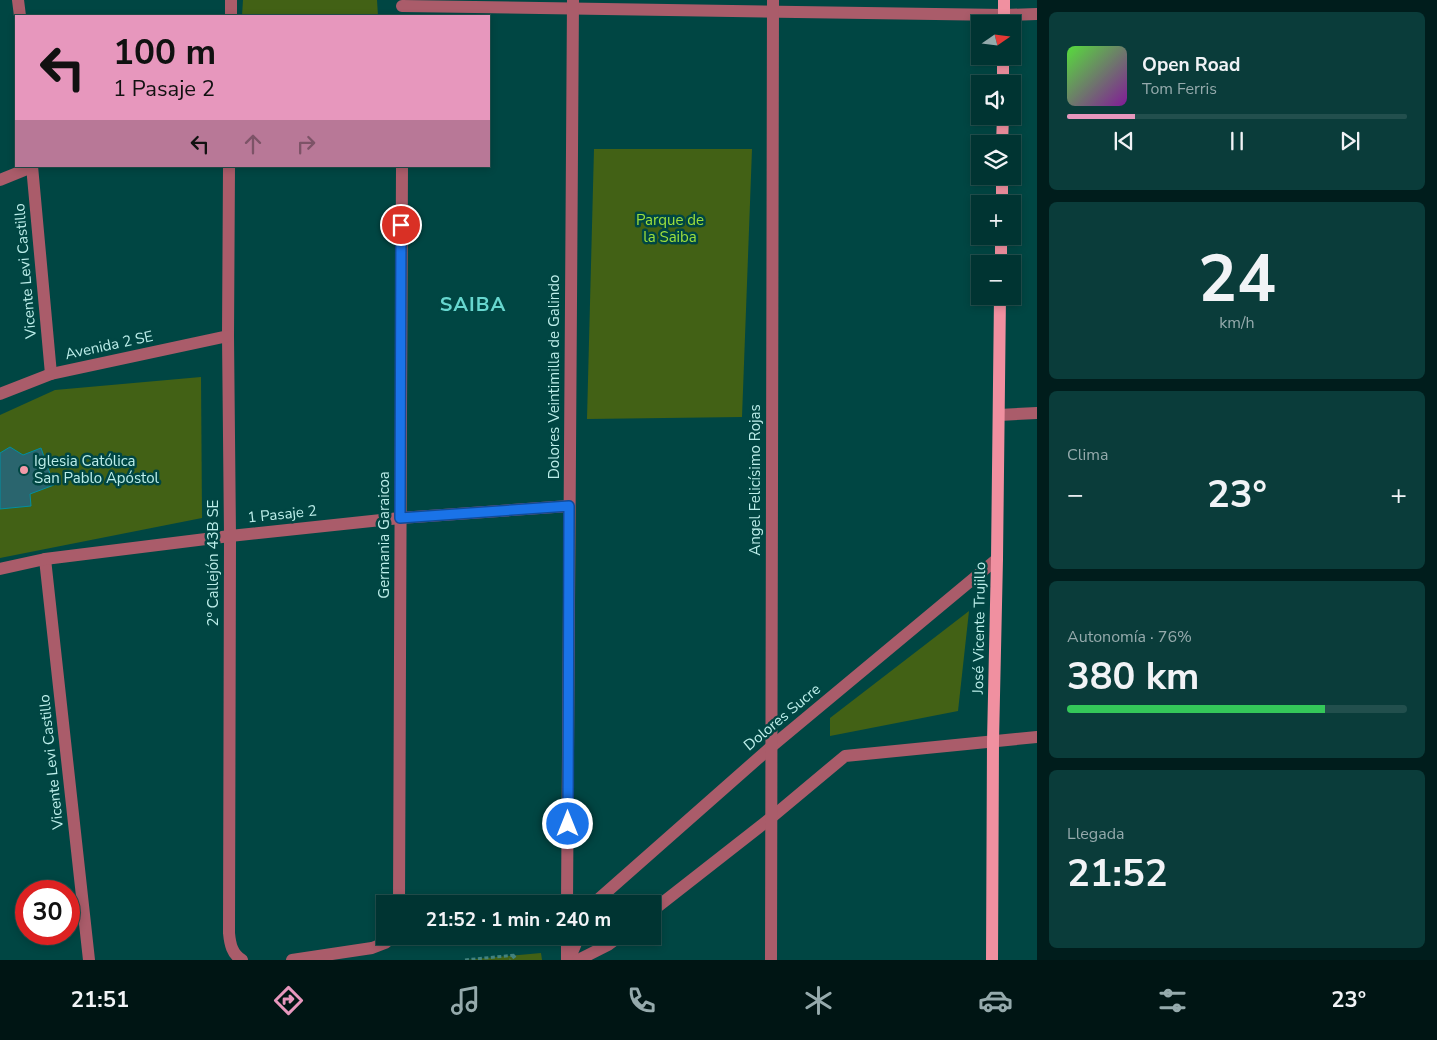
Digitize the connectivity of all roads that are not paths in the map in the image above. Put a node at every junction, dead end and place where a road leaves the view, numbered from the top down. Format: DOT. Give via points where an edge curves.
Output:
graph roads {
  1 [pos="18,0"];
  2 [pos="231,0"];
  3 [pos="1004,0"];
  4 [pos="573,4"];
  5 [pos="773,6"];
  6 [pos="402,7"];
  7 [pos="1037,14"];
  8 [pos="20,15"];
  9 [pos="230,15"];
  10 [pos="1004,15"];
  11 [pos="1021,17"];
  12 [pos="971,18"];
  13 [pos="30,167"];
  14 [pos="32,167"];
  15 [pos="229,167"];
  16 [pos="402,167"];
  17 [pos="0,180"];
  18 [pos="1000,305"];
  19 [pos="228,336"];
  20 [pos="51,374"];
  21 [pos="0,394"];
  22 [pos="1037,413"];
  23 [pos="999,415"];
  24 [pos="569,506"];
  25 [pos="400,518"];
  26 [pos="230,536"];
  27 [pos="45,559"];
  28 [pos="997,559"];
  29 [pos="0,569"];
  30 [pos="1037,737"];
  31 [pos="993,741"];
  32 [pos="771,747"];
  33 [pos="772,817"];
  34 [pos="399,895"];
  35 [pos="567,895"];
  36 [pos="603,895"];
  37 [pos="661,904"];
  38 [pos="380,945"];
  39 [pos="567,945"];
  40 [pos="575,945"];
  41 [pos="608,945"];
  42 [pos="240,958"];
  43 [pos="89,960"];
  44 [pos="292,960"];
  45 [pos="568,960"];
  46 [pos="578,960"];
  47 [pos="771,960"];
  48 [pos="992,960"];
  1 -- 8 [label="street"];
  2 -- 9 [label="street"];
  3 -- 10 [label="main road"];
  4 -- 5 [label="street"];
  4 -- 6 [label="street"];
  4 -- 24 [label="street, Dolores Veintimilla de Galindo"];
  5 -- 12 [label="street"];
  5 -- 32 [label="street, Angel Felicísimo Rojas"];
  7 -- 11 [label="street"];
  13 -- 17 [label="street"];
  14 -- 20 [label="street, Vicente Levi Castillo"];
  15 -- 19 [label="street, 2º Callejón 43B SE"];
  16 -- 25 [label="street, Germania Garaicoa"];
  18 -- 23 [label="main road, José Vicente Trujillo"];
  19 -- 20 [label="street, Avenida 2 SE"];
  19 -- 26 [label="street, 2º Callejón 43B SE"];
  20 -- 21 [label="street, Avenida 2 SE"];
  22 -- 23 [label="street"];
  23 -- 28 [label="main road, José Vicente Trujillo"];
  24 -- 25 [label="street, 1 Pasaje 2"];
  24 -- 35 [label="street, Dolores Veintimilla de Galindo"];
  25 -- 26 [label="street, 1 Pasaje 2"];
  25 -- 34 [label="street, Germania Garaicoa"];
  26 -- 27 [label="street, 1 Pasaje 2"];
  26 -- 42 [label="street, 2º Callejón 43B SE" via="229,933 230,945"];
  27 -- 29 [label="street, 1 Pasaje 2"];
  27 -- 43 [label="street, Vicente Levi Castillo"];
  28 -- 31 [label="main road, José Vicente Trujillo"];
  28 -- 32 [label="street, Dolores Sucre"];
  30 -- 31 [label="street"];
  31 -- 33 [label="street" via="845,756"];
  31 -- 48 [label="main road, José Vicente Trujillo"];
  32 -- 33 [label="street, Angel Felicísimo Rojas"];
  32 -- 36 [label="street, Dolores Sucre"];
  33 -- 37 [label="street"];
  33 -- 47 [label="street, Angel Felicísimo Rojas"];
  38 -- 44 [label="street"];
  39 -- 45 [label="street"];
  40 -- 45 [label="street"];
  41 -- 46 [label="street"];
}
